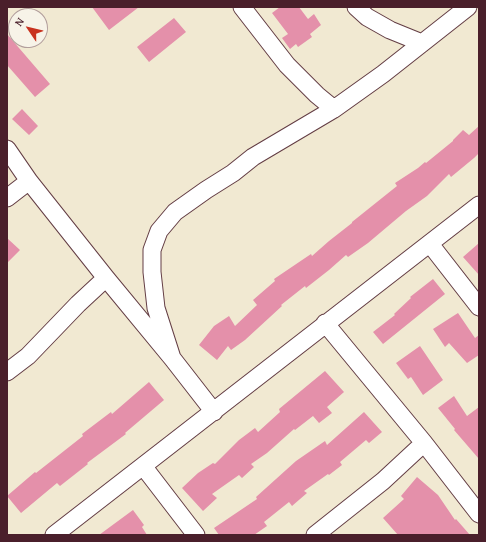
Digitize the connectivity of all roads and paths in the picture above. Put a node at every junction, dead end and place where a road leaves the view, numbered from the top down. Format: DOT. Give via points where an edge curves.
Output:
graph roads {
  1 [pos="242,7"];
  2 [pos="356,7"];
  3 [pos="468,7"];
  4 [pos="422,43"];
  5 [pos="334,109"];
  6 [pos="7,149"];
  7 [pos="29,181"];
  8 [pos="7,198"];
  9 [pos="479,205"];
  10 [pos="430,244"];
  11 [pos="106,278"];
  12 [pos="479,307"];
  13 [pos="325,323"];
  14 [pos="172,358"];
  15 [pos="7,372"];
  16 [pos="214,412"];
  17 [pos="424,444"];
  18 [pos="143,466"];
  19 [pos="479,514"];
  20 [pos="54,535"];
  21 [pos="196,535"];
  22 [pos="315,535"];
  1 -- 5 [label="street" via="287,65"];
  2 -- 4 [label="street" via="367,17 390,30"];
  3 -- 4 [label="street"];
  4 -- 5 [label="street"];
  5 -- 14 [label="street" via="254,157 206,190 175,212 158,231 152,250 152,272 156,308"];
  6 -- 7 [label="street"];
  7 -- 8 [label="street"];
  7 -- 11 [label="street"];
  9 -- 10 [label="street"];
  10 -- 12 [label="street"];
  10 -- 13 [label="street"];
  11 -- 14 [label="street"];
  11 -- 15 [label="street" via="28,356"];
  13 -- 16 [label="street"];
  13 -- 17 [label="street"];
  14 -- 16 [label="street"];
  16 -- 18 [label="street"];
  17 -- 19 [label="street"];
  17 -- 22 [label="street" via="383,481"];
  18 -- 20 [label="street"];
  18 -- 21 [label="street"];
}
